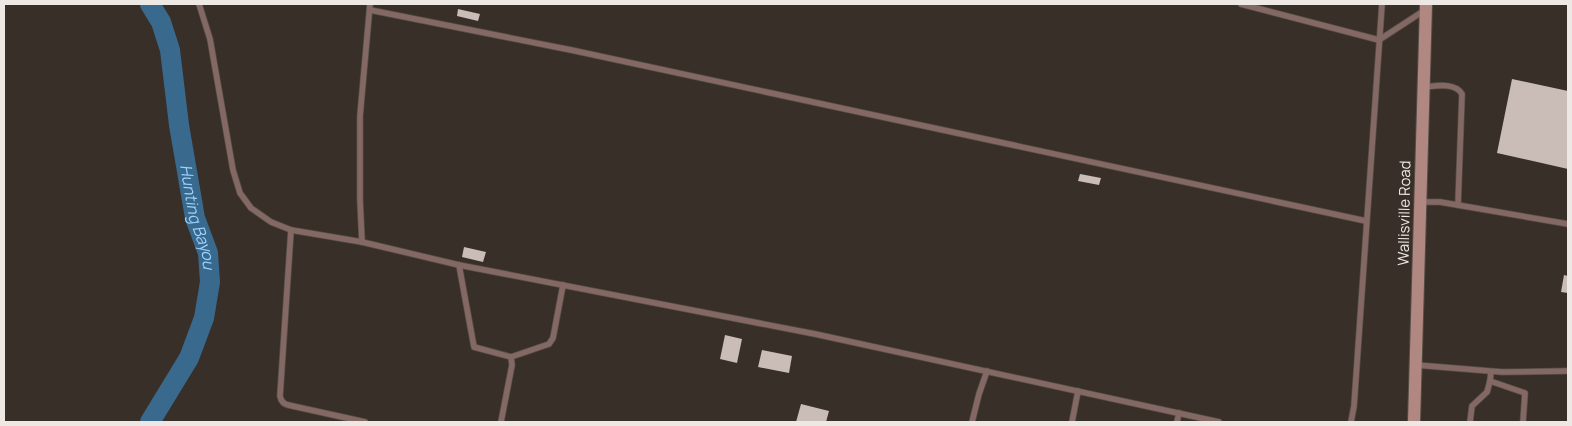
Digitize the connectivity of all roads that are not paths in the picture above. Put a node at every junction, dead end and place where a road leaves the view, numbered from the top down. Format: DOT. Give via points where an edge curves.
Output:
graph roads {
  1 [pos="199,4"];
  2 [pos="1241,4"];
  3 [pos="1382,4"];
  4 [pos="370,7"];
  5 [pos="1425,7"];
  6 [pos="1379,40"];
  7 [pos="1423,87"];
  8 [pos="1420,202"];
  9 [pos="1458,205"];
  10 [pos="1366,221"];
  11 [pos="1568,224"];
  12 [pos="291,230"];
  13 [pos="362,242"];
  14 [pos="459,265"];
  15 [pos="563,285"];
  16 [pos="511,358"];
  17 [pos="1416,365"];
  18 [pos="1568,371"];
  19 [pos="987,372"];
  20 [pos="1491,372"];
  21 [pos="1490,381"];
  22 [pos="1078,391"];
  23 [pos="1179,413"];
  24 [pos="365,422"];
  25 [pos="501,422"];
  26 [pos="972,422"];
  27 [pos="1072,422"];
  28 [pos="1177,422"];
  29 [pos="1219,422"];
  30 [pos="1351,422"];
  31 [pos="1414,422"];
  32 [pos="1470,422"];
  33 [pos="1523,422"];
  1 -- 12 [label="lane" via="210,39 233,170 240,192 251,208 271,222"];
  2 -- 6 [label="lane"];
  3 -- 6 [label="lane"];
  4 -- 10 [label="lane"];
  4 -- 13 [label="lane" via="360,116"];
  5 -- 6 [label="lane"];
  5 -- 7 [label="main road, Wallisville Road"];
  6 -- 10 [label="lane"];
  7 -- 8 [label="main road, Wallisville Road"];
  7 -- 9 [label="lane" via="1454,87 1462,94"];
  8 -- 9 [label="lane"];
  8 -- 17 [label="main road, Wallisville Road"];
  9 -- 11 [label="lane"];
  10 -- 30 [label="lane"];
  12 -- 13 [label="lane"];
  12 -- 24 [label="lane" via="281,400 288,406"];
  13 -- 14 [label="lane"];
  14 -- 15 [label="lane"];
  14 -- 16 [label="lane" via="473,345"];
  15 -- 16 [label="lane" via="549,344"];
  15 -- 19 [label="lane" via="815,334"];
  16 -- 25 [label="lane"];
  17 -- 20 [label="lane"];
  17 -- 31 [label="main road, Wallisville Road"];
  18 -- 20 [label="lane"];
  19 -- 22 [label="lane"];
  19 -- 26 [label="lane"];
  20 -- 21 [label="lane"];
  21 -- 32 [label="lane" via="1487,392 1472,406"];
  21 -- 33 [label="lane" via="1525,393"];
  22 -- 23 [label="lane"];
  22 -- 27 [label="lane"];
  23 -- 28 [label="lane"];
  23 -- 29 [label="lane"];
}
